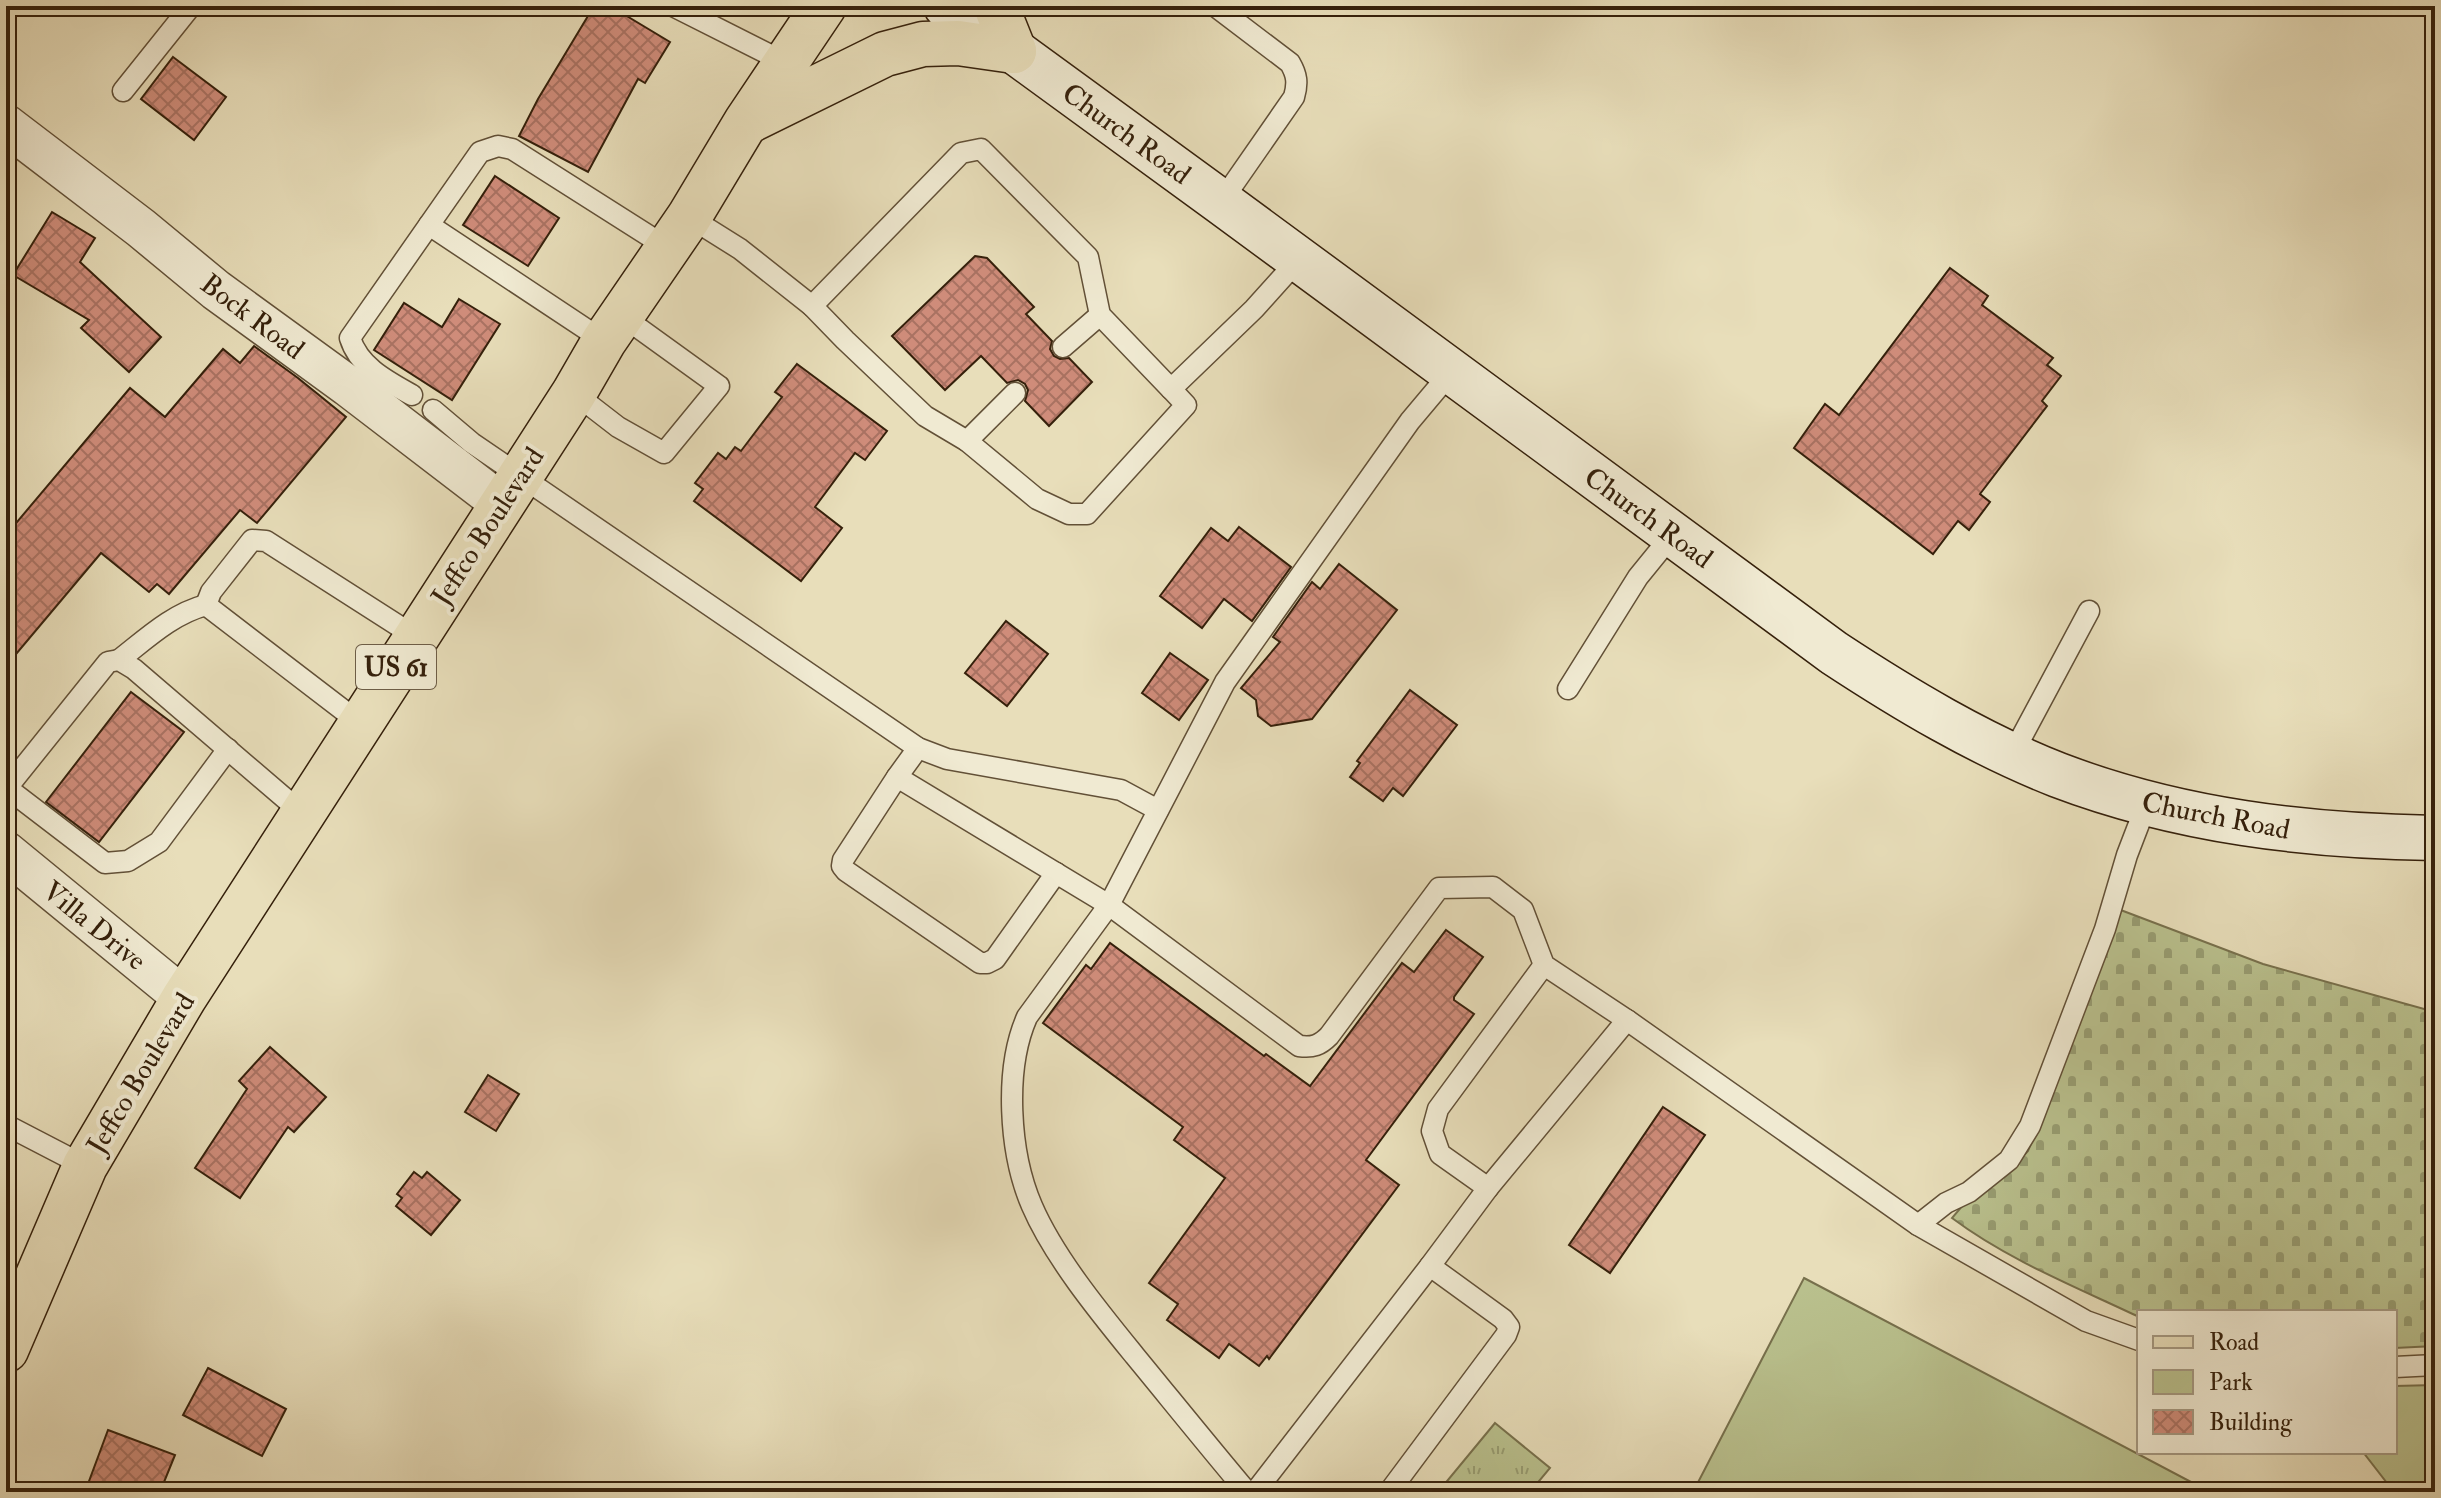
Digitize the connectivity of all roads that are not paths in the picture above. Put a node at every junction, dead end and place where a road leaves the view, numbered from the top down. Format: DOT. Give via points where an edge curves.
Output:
graph roads {
  1 [pos="191,6"];
  2 [pos="673,6"];
  3 [pos="824,6"];
  4 [pos="946,6"];
  5 [pos="996,6"];
  6 [pos="1215,6"];
  7 [pos="1014,51"];
  8 [pos="786,63"];
  9 [pos="123,91"];
  10 [pos="746,122"];
  11 [pos="6,125"];
  12 [pos="1221,202"];
  13 [pos="429,225"];
  14 [pos="678,232"];
  15 [pos="1298,260"];
  16 [pos="812,306"];
  17 [pos="1100,315"];
  18 [pos="613,328"];
  19 [pos="1063,347"];
  20 [pos="1452,371"];
  21 [pos="1171,389"];
  22 [pos="574,393"];
  23 [pos="1015,393"];
  24 [pos="412,395"];
  25 [pos="433,410"];
  26 [pos="967,441"];
  27 [pos="511,490"];
  28 [pos="1673,534"];
  29 [pos="206,605"];
  30 [pos="2089,611"];
  31 [pos="416,637"];
  32 [pos="119,660"];
  33 [pos="1568,689"];
  34 [pos="360,723"];
  35 [pos="918,748"];
  36 [pos="228,749"];
  37 [pos="2012,755"];
  38 [pos="897,777"];
  39 [pos="6,788"];
  40 [pos="2147,803"];
  41 [pos="1158,810"];
  42 [pos="302,813"];
  43 [pos="2435,838"];
  44 [pos="6,852"];
  45 [pos="1056,873"];
  46 [pos="1109,905"];
  47 [pos="1544,965"];
  48 [pos="184,998"];
  49 [pos="1627,1020"];
  50 [pos="6,1125"];
  51 [pos="85,1166"];
  52 [pos="1488,1188"];
  53 [pos="1918,1225"];
  54 [pos="1430,1266"];
  55 [pos="2137,1339"];
  56 [pos="6,1350"];
  57 [pos="2435,1365"];
  58 [pos="2397,1367"];
  59 [pos="1247,1492"];
  60 [pos="1255,1492"];
  61 [pos="1389,1492"];
  1 -- 9 [label="lane"];
  2 -- 8 [label="lane"];
  3 -- 8 [label="main road, Jeffco Boulevard / US 61"];
  4 -- 7 [label="main road, Church Road"];
  5 -- 7 [label="main road"];
  6 -- 12 [label="lane" via="1290,63 1297,86"];
  7 -- 10 [label="main road" via="958,43 923,44 885,54"];
  7 -- 12 [label="main road, Church Road"];
  8 -- 10 [label="main road, Jeffco Boulevard / US 61"];
  10 -- 14 [label="main road, Jeffco Boulevard / US 61"];
  11 -- 27 [label="street, Bock Road" via="348,386"];
  12 -- 15 [label="main road, Church Road"];
  13 -- 14 [label="lane" via="480,152 498,146"];
  13 -- 18 [label="lane"];
  13 -- 24 [label="lane" via="350,338 373,372"];
  14 -- 16 [label="lane" via="740,249"];
  14 -- 18 [label="main road, Jeffco Boulevard / US 61"];
  15 -- 20 [label="main road, Church Road"];
  15 -- 21 [label="lane"];
  16 -- 17 [label="lane" via="961,153 981,149 1088,257"];
  16 -- 26 [label="lane" via="925,416"];
  17 -- 19 [label="lane"];
  17 -- 21 [label="lane"];
  18 -- 22 [label="main road, Jeffco Boulevard / US 61"];
  18 -- 22 [label="lane" via="719,386 664,453"];
  20 -- 28 [label="main road, Church Road"];
  20 -- 41 [label="lane" via="1410,421 1225,682"];
  21 -- 26 [label="lane" via="1186,405 1087,514 1069,514 1037,499"];
  22 -- 27 [label="main road, Jeffco Boulevard / US 61"];
  23 -- 26 [label="lane"];
  25 -- 27 [label="lane" via="472,443"];
  27 -- 31 [label="main road, Jeffco Boulevard / US 61"];
  27 -- 35 [label="lane"];
  28 -- 33 [label="lane" via="1638,577"];
  28 -- 37 [label="main road, Church Road" via="1834,653"];
  29 -- 31 [label="lane" via="252,540 266,541"];
  29 -- 32 [label="lane" via="169,621"];
  29 -- 34 [label="lane"];
  30 -- 37 [label="lane"];
  31 -- 34 [label="main road, Jeffco Boulevard / US 61"];
  32 -- 36 [label="lane"];
  32 -- 39 [label="lane" via="108,662"];
  34 -- 42 [label="main road, Jeffco Boulevard / US 61"];
  35 -- 38 [label="lane"];
  35 -- 41 [label="lane" via="947,759 1121,790"];
  36 -- 39 [label="lane" via="159,842 128,861 105,863"];
  36 -- 42 [label="lane"];
  37 -- 40 [label="main road, Church Road"];
  38 -- 45 [label="lane"];
  38 -- 45 [label="lane" via="842,866 980,963 995,959"];
  40 -- 43 [label="main road, Church Road" via="2278,829"];
  40 -- 53 [label="lane" via="2030,1126 2009,1160"];
  41 -- 46 [label="lane"];
  42 -- 48 [label="main road, Jeffco Boulevard / US 61"];
  44 -- 48 [label="street, Villa Drive"];
  45 -- 46 [label="lane"];
  46 -- 47 [label="lane" via="1299,1046 1321,1044 1329,1036 1439,888 1493,887 1523,910"];
  46 -- 59 [label="lane" via="1019,1035 1013,1084 1017,1155 1031,1205 1096,1308"];
  47 -- 49 [label="lane"];
  47 -- 52 [label="lane" via="1438,1109 1432,1131 1440,1154"];
  48 -- 51 [label="main road, Jeffco Boulevard / US 61"];
  49 -- 52 [label="lane"];
  49 -- 53 [label="lane"];
  50 -- 51 [label="lane"];
  51 -- 56 [label="main road, Jeffco Boulevard / US 61"];
  52 -- 54 [label="lane"];
  53 -- 55 [label="lane" via="2086,1321"];
  54 -- 60 [label="lane"];
  54 -- 61 [label="lane" via="1509,1327"];
  57 -- 58 [label="lane"];
}
